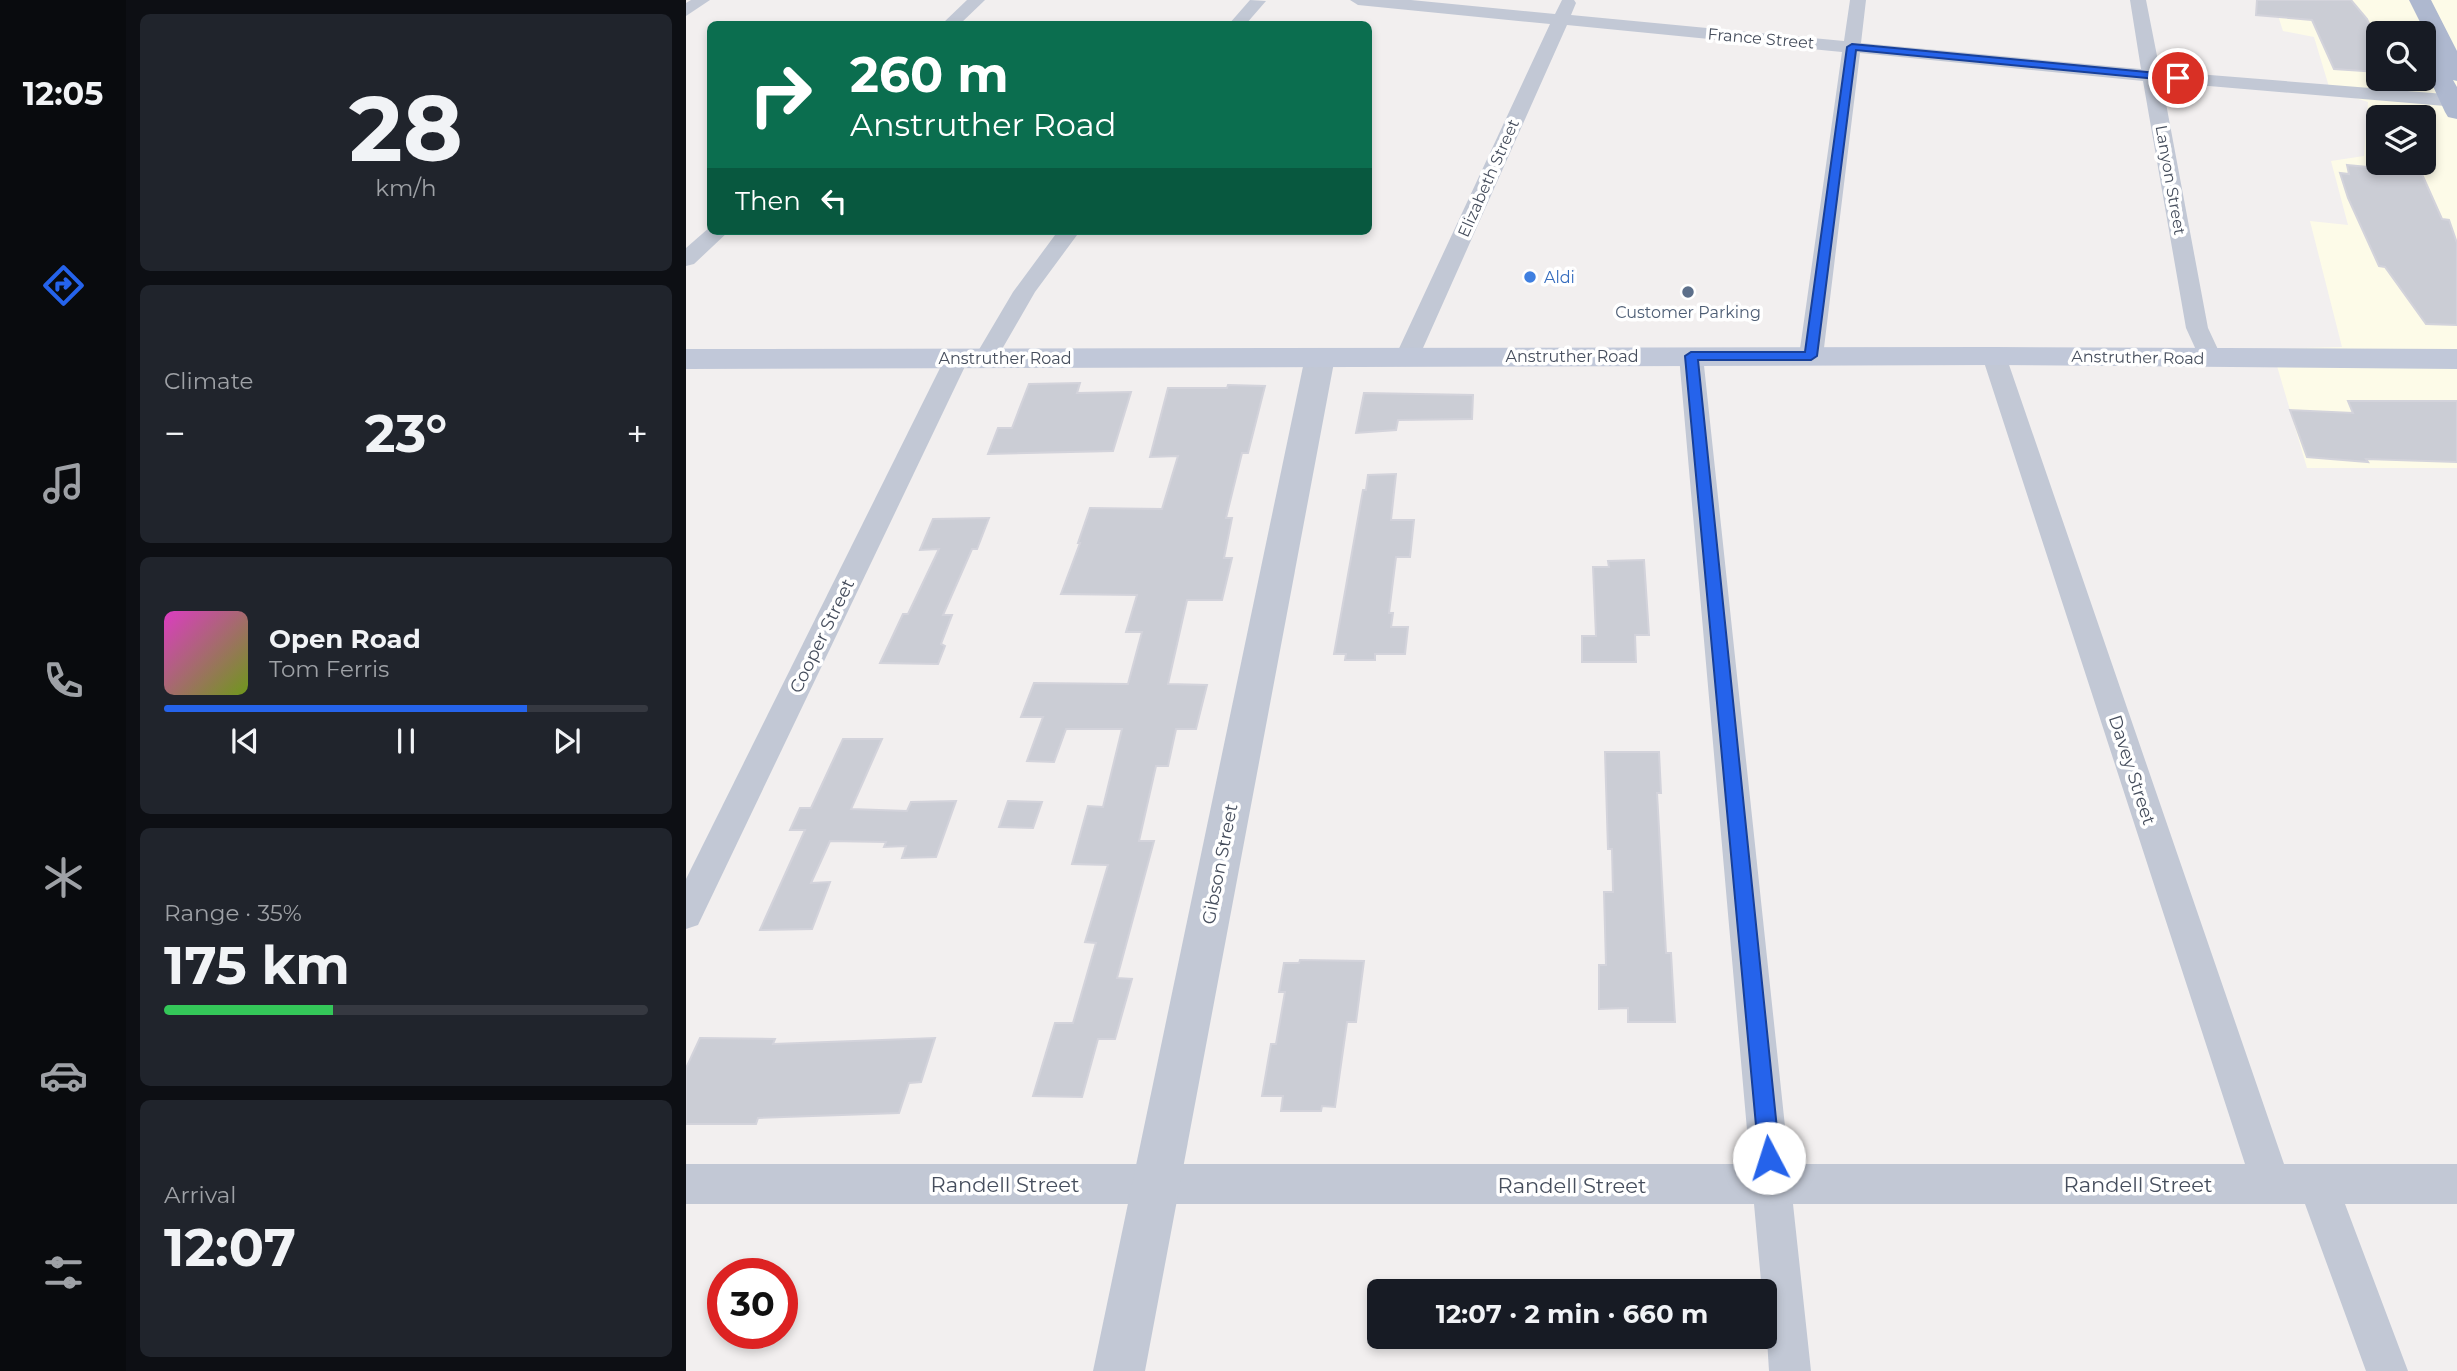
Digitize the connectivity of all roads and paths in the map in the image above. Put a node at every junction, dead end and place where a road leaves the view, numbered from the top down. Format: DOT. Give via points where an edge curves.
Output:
graph roads {
  1 [pos="702,0"];
  2 [pos="977,0"];
  3 [pos="1252,0"];
  4 [pos="1269,0"];
  5 [pos="1358,0"];
  6 [pos="1570,0"];
  7 [pos="1858,0"];
  8 [pos="2138,0"];
  9 [pos="2403,0"];
  10 [pos="2420,0"];
  11 [pos="1258,1"];
  12 [pos="686,11"];
  13 [pos="1560,19"];
  14 [pos="953,21"];
  15 [pos="1240,21"];
  16 [pos="2413,21"];
  17 [pos="1852,47"];
  18 [pos="2455,66"];
  19 [pos="2436,68"];
  20 [pos="2153,76"];
  21 [pos="2455,105"];
  22 [pos="713,235"];
  23 [pos="1066,235"];
  24 [pos="686,259"];
  25 [pos="1691,356"];
  26 [pos="1811,356"];
  27 [pos="1994,356"];
  28 [pos="1320,357"];
  29 [pos="1407,357"];
  30 [pos="971,358"];
  31 [pos="2210,358"];
  32 [pos="686,359"];
  33 [pos="2457,359"];
  34 [pos="686,914"];
  35 [pos="686,1184"];
  36 [pos="2318,1184"];
  37 [pos="2457,1184"];
  38 [pos="1156,1185"];
  39 [pos="2271,1185"];
  40 [pos="1772,1186"];
  41 [pos="1119,1371"];
  42 [pos="1790,1371"];
  43 [pos="2387,1371"];
  1 -- 12 [label="street"];
  2 -- 14 [label="street"];
  3 -- 11 [label="street"];
  4 -- 11 [label="street"];
  5 -- 13 [label="street, France Street"];
  6 -- 13 [label="street, Elizabeth Street"];
  7 -- 17 [label="street"];
  8 -- 20 [label="street, Lanyon Street"];
  9 -- 16 [label="main road"];
  10 -- 18 [label="main road"];
  11 -- 15 [label="street"];
  13 -- 17 [label="street, France Street"];
  13 -- 29 [label="street, Elizabeth Street"];
  17 -- 20 [label="street, France Street"];
  17 -- 26 [label="street"];
  19 -- 21 [label="main road"];
  20 -- 21 [label="street, France Street"];
  20 -- 31 [label="street, Lanyon Street" via="2197,328"];
  22 -- 24 [label="street"];
  23 -- 30 [label="street, Cooper Street"];
  25 -- 26 [label="main road, Anstruther Road"];
  25 -- 29 [label="main road, Anstruther Road"];
  25 -- 40 [label="street"];
  26 -- 27 [label="main road, Anstruther Road"];
  27 -- 31 [label="main road, Anstruther Road"];
  27 -- 39 [label="street, Davey Street"];
  28 -- 29 [label="main road, Anstruther Road"];
  28 -- 30 [label="main road, Anstruther Road"];
  28 -- 38 [label="street, Gibson Street"];
  30 -- 32 [label="main road, Anstruther Road"];
  30 -- 34 [label="street, Cooper Street"];
  31 -- 33 [label="main road, Anstruther Road"];
  35 -- 38 [label="street, Randell Street"];
  36 -- 37 [label="street, Randell Street"];
  36 -- 39 [label="street, Randell Street"];
  36 -- 43 [label="street"];
  38 -- 40 [label="street, Randell Street"];
  38 -- 41 [label="street, Gibson Street"];
  39 -- 40 [label="street, Randell Street"];
  40 -- 42 [label="street"];
}
